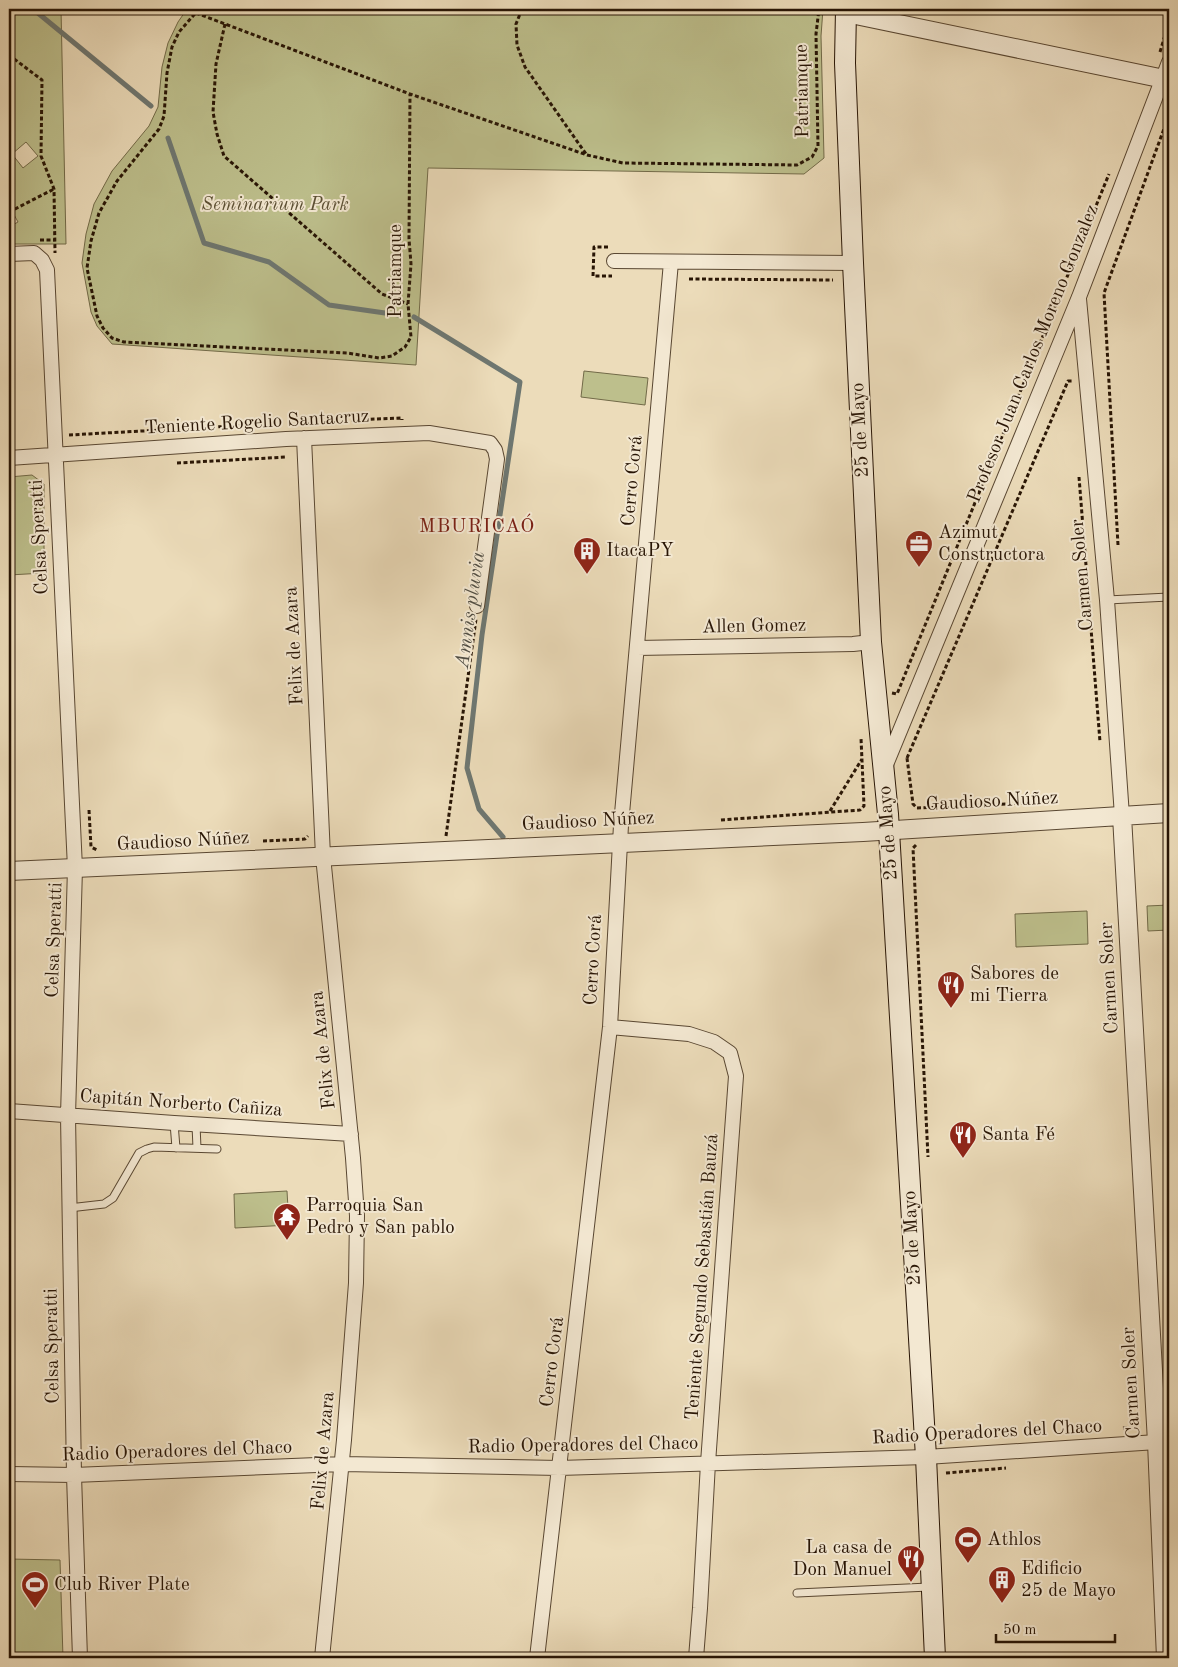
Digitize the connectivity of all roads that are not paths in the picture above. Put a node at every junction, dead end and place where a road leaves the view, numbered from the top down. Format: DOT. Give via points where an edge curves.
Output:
graph roads {
  1 [pos="846,11"];
  2 [pos="1164,58"];
  3 [pos="1166,80"];
  4 [pos="9,254"];
  5 [pos="614,261"];
  6 [pos="672,262"];
  7 [pos="853,263"];
  8 [pos="1079,297"];
  9 [pos="304,438"];
  10 [pos="55,454"];
  11 [pos="9,458"];
  12 [pos="1169,596"];
  13 [pos="1107,600"];
  14 [pos="478,606"];
  15 [pos="872,642"];
  16 [pos="637,648"];
  17 [pos="884,769"];
  18 [pos="1169,813"];
  19 [pos="1122,816"];
  20 [pos="888,830"];
  21 [pos="620,842"];
  22 [pos="324,856"];
  23 [pos="75,868"];
  24 [pos="9,871"];
  25 [pos="610,1027"];
  26 [pos="9,1111"];
  27 [pos="68,1116"];
  28 [pos="174,1123"];
  29 [pos="196,1125"];
  30 [pos="351,1134"];
  31 [pos="176,1148"];
  32 [pos="197,1148"];
  33 [pos="217,1149"];
  34 [pos="69,1208"];
  35 [pos="1157,1442"];
  36 [pos="926,1457"];
  37 [pos="708,1463"];
  38 [pos="342,1464"];
  39 [pos="560,1468"];
  40 [pos="9,1474"];
  41 [pos="74,1475"];
  42 [pos="932,1587"];
  43 [pos="797,1594"];
  44 [pos="80,1658"];
  45 [pos="322,1658"];
  46 [pos="537,1658"];
  47 [pos="696,1658"];
  48 [pos="935,1658"];
  49 [pos="1166,1658"];
  1 -- 3 [label="street" via="887,17"];
  1 -- 7 [label="main road, 25 de Mayo"];
  2 -- 3 [label="street, Profesor Juan Carlos Moreno Gonzalez"];
  3 -- 8 [label="street, Profesor Juan Carlos Moreno Gonzalez"];
  4 -- 10 [label="street, Celsa Speratti" via="34,253 47,270"];
  5 -- 6 [label="street"];
  6 -- 7 [label="street"];
  6 -- 16 [label="street, Cerro Corá"];
  7 -- 15 [label="main road, 25 de Mayo"];
  8 -- 13 [label="street, Carmen Soler"];
  8 -- 17 [label="street, Profesor Juan Carlos Moreno Gonzalez"];
  9 -- 10 [label="street, Teniente Rogelio Santacruz"];
  9 -- 14 [label="street, Teniente Rogelio Santacruz" via="429,433 490,443 497,459"];
  9 -- 22 [label="street, Felix de Azara"];
  10 -- 11 [label="street, Teniente Rogelio Santacruz"];
  10 -- 23 [label="street, Celsa Speratti"];
  12 -- 13 [label="lane"];
  13 -- 19 [label="street, Carmen Soler"];
  15 -- 16 [label="street, Allen Gomez"];
  15 -- 17 [label="main road, 25 de Mayo"];
  16 -- 21 [label="street, Cerro Corá"];
  17 -- 20 [label="main road, 25 de Mayo"];
  18 -- 19 [label="street, Gaudioso Núñez"];
  19 -- 20 [label="street, Gaudioso Núñez"];
  19 -- 35 [label="street, Carmen Soler"];
  20 -- 21 [label="street, Gaudioso Núñez"];
  20 -- 36 [label="main road, 25 de Mayo"];
  21 -- 22 [label="street, Gaudioso Núñez"];
  21 -- 25 [label="street, Cerro Corá"];
  22 -- 23 [label="street, Gaudioso Núñez"];
  22 -- 30 [label="street, Felix de Azara"];
  23 -- 24 [label="street, Gaudioso Núñez"];
  23 -- 27 [label="street, Celsa Speratti"];
  25 -- 37 [label="street, Teniente Segundo Sebastián Bauzá" via="689,1034 714,1042 730,1053 736,1076"];
  25 -- 39 [label="street, Cerro Corá"];
  26 -- 27 [label="street, Capitán Norberto Cañiza"];
  27 -- 28 [label="street, Capitán Norberto Cañiza"];
  27 -- 34 [label="street, Celsa Speratti"];
  28 -- 29 [label="street, Capitán Norberto Cañiza"];
  28 -- 31 [label="lane"];
  29 -- 30 [label="street, Capitán Norberto Cañiza"];
  29 -- 32 [label="lane"];
  30 -- 38 [label="street, Felix de Azara" via="356,1283"];
  31 -- 32 [label="lane"];
  31 -- 34 [label="lane" via="154,1147 139,1153 112,1198 104,1204"];
  32 -- 33 [label="lane"];
  34 -- 41 [label="street, Celsa Speratti"];
  35 -- 36 [label="street, Radio Operadores del Chaco"];
  35 -- 49 [label="street, Carmen Soler"];
  36 -- 37 [label="street, Radio Operadores del Chaco"];
  36 -- 42 [label="main road, 25 de Mayo"];
  37 -- 39 [label="street, Radio Operadores del Chaco"];
  37 -- 47 [label="street, Teniente Segundo Sebastián Bauzá"];
  38 -- 39 [label="street, Radio Operadores del Chaco"];
  38 -- 41 [label="street, Radio Operadores del Chaco"];
  38 -- 45 [label="street, Felix de Azara"];
  39 -- 46 [label="street, Cerro Corá"];
  40 -- 41 [label="street, Radio Operadores del Chaco"];
  41 -- 44 [label="street, Celsa Speratti"];
  42 -- 43 [label="lane"];
  42 -- 48 [label="main road, 25 de Mayo"];
}
